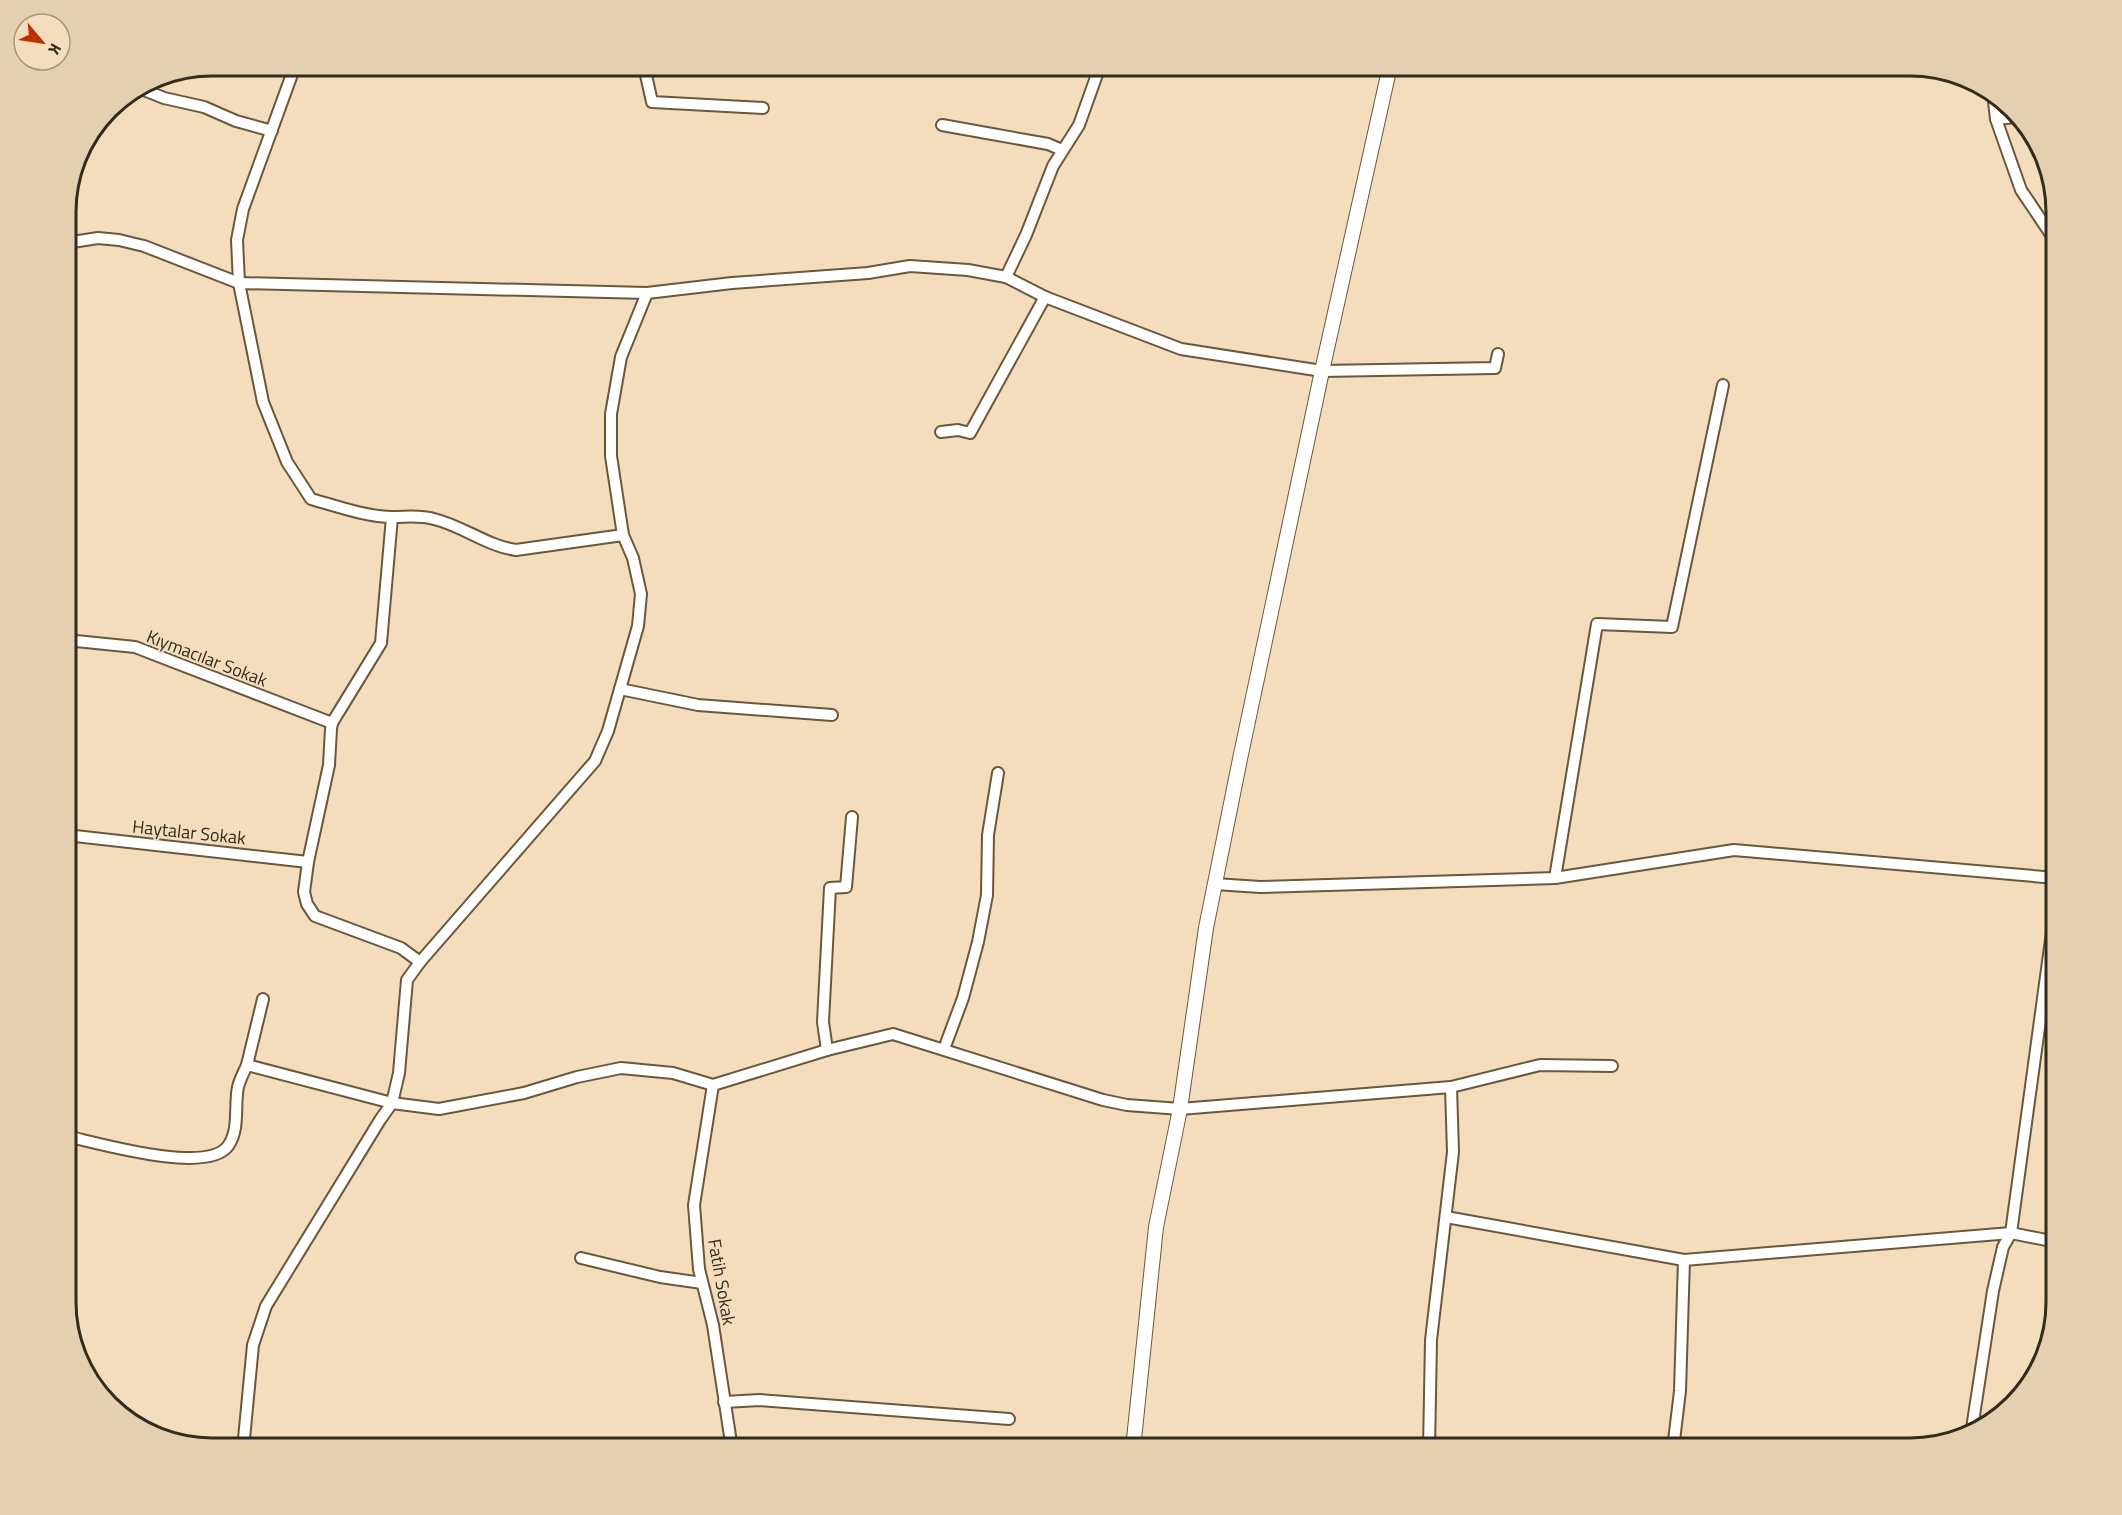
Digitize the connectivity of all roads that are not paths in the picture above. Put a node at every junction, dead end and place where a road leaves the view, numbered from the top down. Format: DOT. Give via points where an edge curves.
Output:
graph roads {
  1 [pos="1096,76"];
  2 [pos="1388,76"];
  3 [pos="291,77"];
  4 [pos="646,77"];
  5 [pos="150,92"];
  6 [pos="1995,107"];
  7 [pos="763,108"];
  8 [pos="2007,118"];
  9 [pos="1996,119"];
  10 [pos="942,125"];
  11 [pos="272,131"];
  12 [pos="1062,150"];
  13 [pos="2046,228"];
  14 [pos="77,241"];
  15 [pos="1006,277"];
  16 [pos="239,283"];
  17 [pos="647,293"];
  18 [pos="1045,297"];
  19 [pos="1498,354"];
  20 [pos="1322,371"];
  21 [pos="1723,385"];
  22 [pos="941,432"];
  23 [pos="392,517"];
  24 [pos="623,535"];
  25 [pos="77,641"];
  26 [pos="620,689"];
  27 [pos="832,715"];
  28 [pos="332,723"];
  29 [pos="998,773"];
  30 [pos="852,817"];
  31 [pos="77,836"];
  32 [pos="308,862"];
  33 [pos="2046,877"];
  34 [pos="1555,878"];
  35 [pos="1215,884"];
  36 [pos="420,962"];
  37 [pos="2046,978"];
  38 [pos="263,999"];
  39 [pos="944,1049"];
  40 [pos="827,1050"];
  41 [pos="247,1065"];
  42 [pos="1612,1066"];
  43 [pos="713,1085"];
  44 [pos="1451,1087"];
  45 [pos="392,1103"];
  46 [pos="1180,1109"];
  47 [pos="77,1138"];
  48 [pos="1446,1217"];
  49 [pos="2012,1233"];
  50 [pos="2046,1240"];
  51 [pos="581,1258"];
  52 [pos="1684,1260"];
  53 [pos="702,1282"];
  54 [pos="724,1402"];
  55 [pos="1009,1419"];
  56 [pos="1973,1423"];
  57 [pos="244,1438"];
  58 [pos="730,1438"];
  59 [pos="1133,1438"];
  60 [pos="1429,1438"];
  61 [pos="1674,1438"];
  1 -- 12 [label="street" via="1079,125"];
  2 -- 20 [label="street"];
  3 -- 11 [label="street"];
  4 -- 7 [label="street" via="652,102"];
  5 -- 11 [label="street"];
  6 -- 9 [label="street"];
  8 -- 9 [label="street"];
  9 -- 13 [label="street" via="2021,190"];
  10 -- 12 [label="street" via="1048,144"];
  11 -- 16 [label="street" via="243,209 237,240"];
  12 -- 15 [label="street"];
  14 -- 16 [label="street" via="98,238 144,246"];
  15 -- 17 [label="street" via="909,266"];
  15 -- 18 [label="street"];
  16 -- 17 [label="street"];
  16 -- 23 [label="street" via="263,402 287,462 311,499"];
  17 -- 24 [label="street" via="621,357 611,414 611,456"];
  18 -- 20 [label="street" via="1181,349"];
  18 -- 22 [label="street" via="970,433"];
  19 -- 20 [label="street" via="1495,368"];
  20 -- 35 [label="street"];
  21 -- 34 [label="street" via="1672,627 1597,624"];
  23 -- 24 [label="street" via="436,519 503,549"];
  23 -- 28 [label="street" via="381,644"];
  24 -- 26 [label="street" via="641,594 638,626"];
  25 -- 28 [label="street, Kıymacılar Sokak" via="135,647"];
  26 -- 27 [label="street" via="698,705"];
  26 -- 36 [label="street" via="595,761"];
  28 -- 32 [label="street" via="329,765"];
  29 -- 39 [label="street" via="988,835 985,907 963,998"];
  30 -- 40 [label="street" via="846,887 830,888 824,1011"];
  31 -- 32 [label="street, Haytalar Sokak"];
  32 -- 36 [label="street" via="304,892 315,916 401,948"];
  33 -- 34 [label="street" via="1734,850"];
  34 -- 35 [label="street" via="1260,887"];
  35 -- 46 [label="street"];
  36 -- 45 [label="street" via="407,980 399,1073"];
  37 -- 49 [label="street"];
  38 -- 41 [label="street"];
  39 -- 40 [label="street" via="892,1034"];
  39 -- 46 [label="street" via="1103,1100"];
  40 -- 43 [label="street"];
  41 -- 45 [label="street"];
  41 -- 47 [label="street" via="238,1086 234,1131 227,1147 211,1157 168,1158"];
  42 -- 44 [label="street" via="1540,1065"];
  43 -- 45 [label="street" via="673,1073 621,1068 524,1093 439,1108"];
  43 -- 53 [label="street, Fatih Sokak" via="694,1205"];
  44 -- 46 [label="street"];
  44 -- 48 [label="street" via="1453,1152"];
  45 -- 57 [label="street" via="266,1306 252,1345"];
  46 -- 59 [label="street" via="1156,1227"];
  48 -- 52 [label="street"];
  48 -- 60 [label="street" via="1431,1340"];
  49 -- 50 [label="street"];
  49 -- 52 [label="street"];
  49 -- 56 [label="street" via="2003,1246 1993,1291"];
  51 -- 53 [label="street"];
  52 -- 61 [label="street" via="1680,1391"];
  53 -- 54 [label="street, Fatih Sokak" via="713,1324"];
  54 -- 55 [label="street" via="760,1400"];
  54 -- 58 [label="street, Fatih Sokak"];
}
